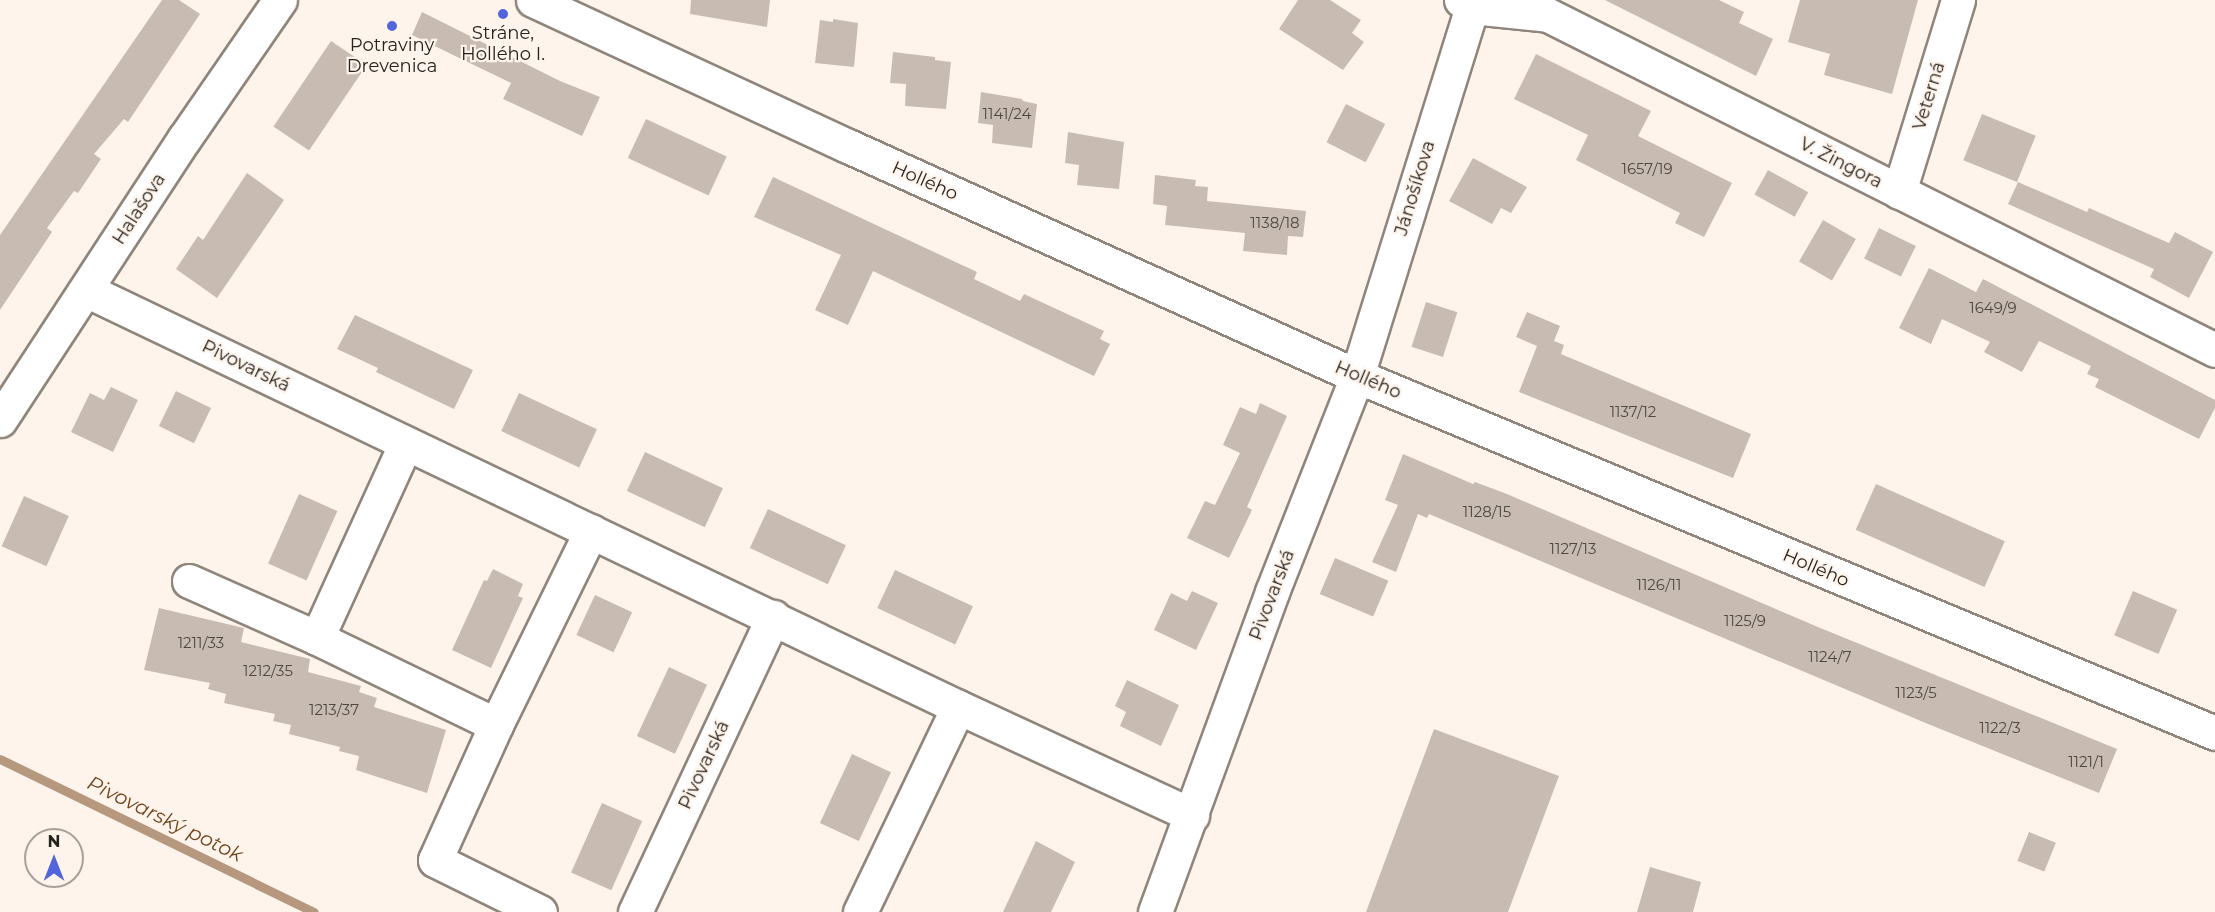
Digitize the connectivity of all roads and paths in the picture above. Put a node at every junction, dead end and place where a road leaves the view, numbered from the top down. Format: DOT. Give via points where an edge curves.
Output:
graph roads {
  1 [pos="280,0"];
  2 [pos="533,0"];
  3 [pos="1958,0"];
  4 [pos="1469,2"];
  5 [pos="1899,192"];
  6 [pos="86,290"];
  7 [pos="2215,350"];
  8 [pos="1357,376"];
  9 [pos="0,420"];
  10 [pos="406,443"];
  11 [pos="591,531"];
  12 [pos="189,581"];
  13 [pos="773,617"];
  14 [pos="317,638"];
  15 [pos="958,707"];
  16 [pos="496,724"];
  17 [pos="2215,733"];
  18 [pos="1192,815"];
  19 [pos="540,912"];
  20 [pos="634,912"];
  21 [pos="860,912"];
  22 [pos="1155,912"];
  1 -- 6 [label="street, Halašova"];
  2 -- 8 [label="street, Hollého"];
  3 -- 5 [label="street, Veterná"];
  4 -- 5 [label="street, V. Žingora" via="1548,15"];
  4 -- 8 [label="street, Jánošíkova"];
  5 -- 7 [label="street, V. Žingora"];
  6 -- 9 [label="street, Halašova"];
  6 -- 10 [label="street, Pivovarská"];
  8 -- 17 [label="street, Hollého"];
  8 -- 18 [label="street, Pivovarská" via="1272,592"];
  10 -- 11 [label="street, Pivovarská"];
  10 -- 14 [label="street"];
  11 -- 13 [label="street, Pivovarská"];
  11 -- 16 [label="street"];
  12 -- 14 [label="street"];
  13 -- 15 [label="street, Pivovarská"];
  13 -- 20 [label="street, Pivovarská"];
  14 -- 16 [label="street"];
  15 -- 18 [label="street, Pivovarská"];
  15 -- 21 [label="street"];
  16 -- 19 [label="street" via="435,860"];
  18 -- 22 [label="street, Pivovarská"];
}
